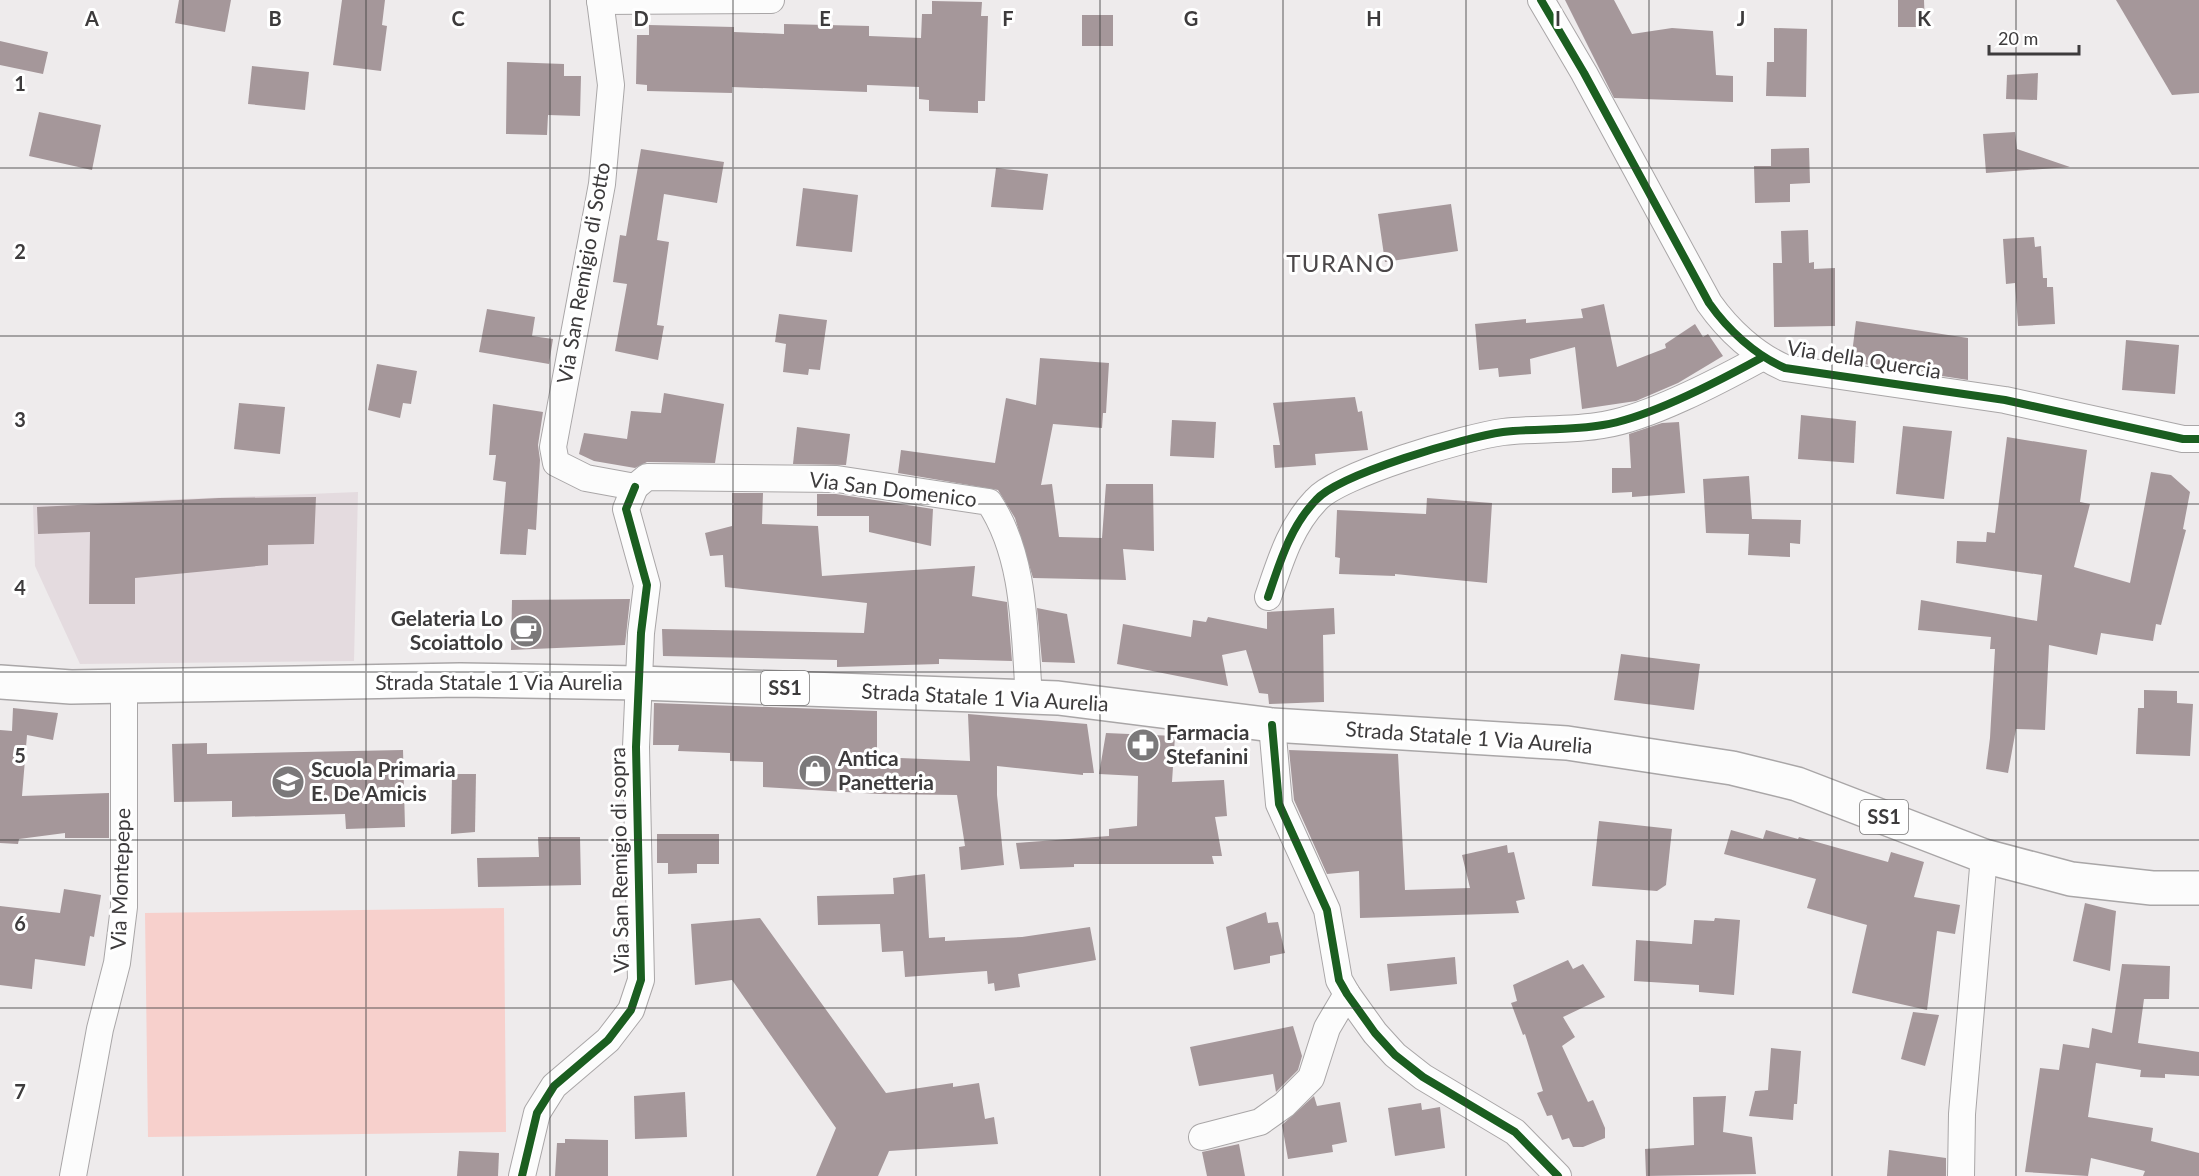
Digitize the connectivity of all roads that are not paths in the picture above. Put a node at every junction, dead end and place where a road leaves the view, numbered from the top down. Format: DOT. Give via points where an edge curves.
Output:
graph roads {
  1 [pos="600,0"];
  2 [pos="771,0"];
  3 [pos="1541,0"];
  4 [pos="1761,358"];
  5 [pos="2199,439"];
  6 [pos="635,487"];
  7 [pos="1268,597"];
  8 [pos="0,682"];
  9 [pos="640,683"];
  10 [pos="124,686"];
  11 [pos="1029,697"];
  12 [pos="1272,725"];
  13 [pos="1984,856"];
  14 [pos="2199,888"];
  15 [pos="1347,994"];
  16 [pos="1202,1137"];
  17 [pos="74,1176"];
  18 [pos="522,1176"];
  19 [pos="1557,1176"];
  20 [pos="1961,1176"];
  1 -- 2 [label="street"];
  1 -- 6 [label="street, Via San Remigio di Sotto" via="611,85 602,184 553,447 556,463 586,478"];
  3 -- 4 [label="street, Via della Quercia" via="1709,303"];
  4 -- 5 [label="street, Via della Quercia" via="1785,368 2005,400 2183,439"];
  4 -- 7 [label="street, Via della Quercia" via="1633,419 1602,426 1502,432 1429,451 1345,481 1316,499 1287,542"];
  6 -- 9 [label="street" via="626,509 647,585"];
  6 -- 11 [label="street, Via San Domenico" via="647,477 827,479 989,502 1012,555 1020,595"];
  8 -- 10 [label="main road, Strada Statale 1 Via Aurelia / SS1"];
  9 -- 10 [label="main road, Strada Statale 1 Via Aurelia / SS1" via="460,680"];
  9 -- 11 [label="main road, Strada Statale 1 Via Aurelia / SS1"];
  9 -- 18 [label="street, Via San Remigio di sopra" via="636,753 641,980 631,1010 608,1040 554,1086 537,1113"];
  10 -- 17 [label="street, Via Montepepe" via="124,907 117,963 98,1039"];
  11 -- 12 [label="main road, Strada Statale 1 Via Aurelia / SS1"];
  12 -- 13 [label="main road, Strada Statale 1 Via Aurelia / SS1" via="1568,743 1732,768 1797,784"];
  12 -- 15 [label="street" via="1279,804 1327,910 1339,980"];
  13 -- 14 [label="main road, Strada Statale 1 Via Aurelia / SS1" via="2071,879 2152,888"];
  13 -- 20 [label="street" via="1962,1114"];
  15 -- 16 [label="street" via="1328,1028 1311,1078 1284,1105 1260,1122"];
  15 -- 19 [label="street" via="1395,1055 1423,1077 1515,1132"];
}
